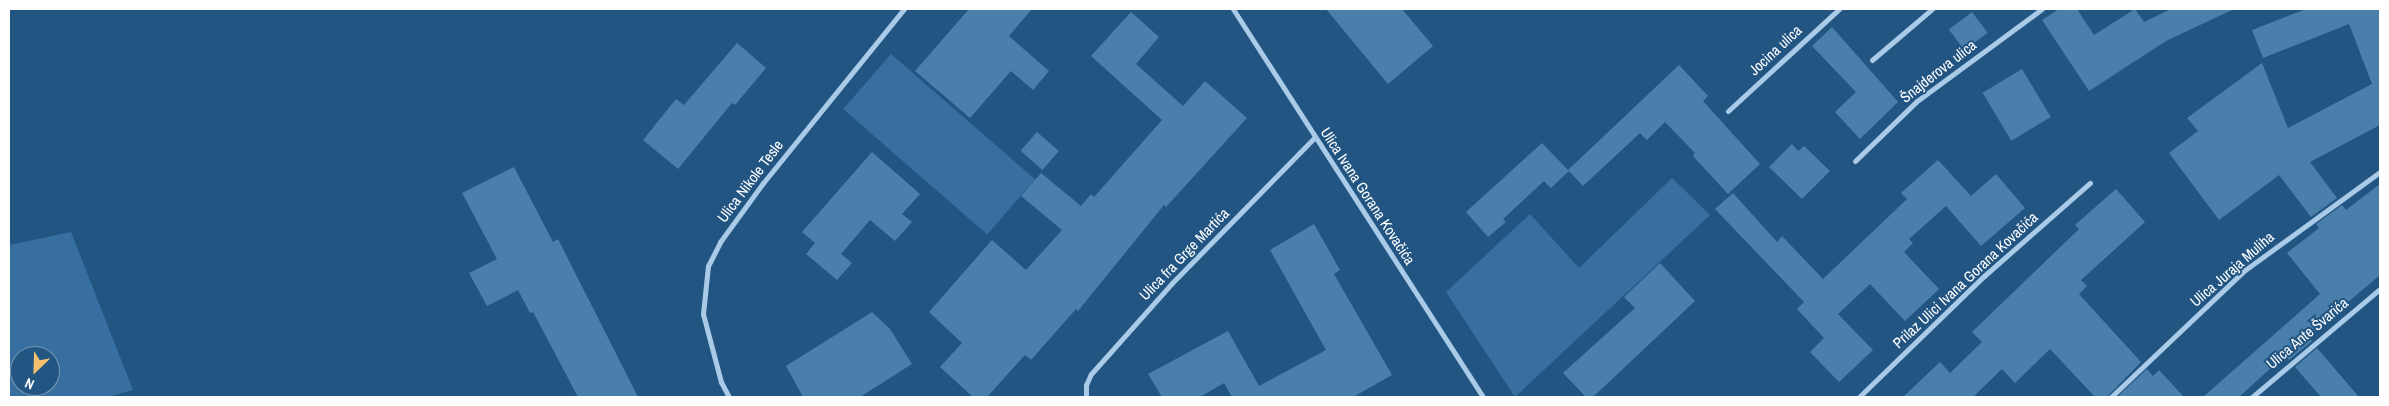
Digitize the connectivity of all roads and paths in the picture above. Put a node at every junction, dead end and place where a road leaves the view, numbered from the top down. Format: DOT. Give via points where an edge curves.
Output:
graph roads {
  1 [pos="904,9"];
  2 [pos="1233,9"];
  3 [pos="1839,9"];
  4 [pos="1932,9"];
  5 [pos="2042,9"];
  6 [pos="1872,60"];
  7 [pos="1728,111"];
  8 [pos="1315,137"];
  9 [pos="1854,160"];
  10 [pos="2380,172"];
  11 [pos="2090,183"];
  12 [pos="2380,289"];
  13 [pos="729,397"];
  14 [pos="1086,397"];
  15 [pos="1483,397"];
  16 [pos="1859,397"];
  17 [pos="2111,397"];
  18 [pos="2252,397"];
  1 -- 13 [label="street, Ulica Nikole Tesle" via="763,183 720,242 708,266 703,314 721,382"];
  2 -- 8 [label="street, Ulica Ivana Gorana Kovačića"];
  3 -- 7 [label="street, Jocina ulica"];
  4 -- 6 [label="street"];
  5 -- 9 [label="street, Šnajderova ulica" via="1917,101"];
  8 -- 14 [label="street, Ulica fra Grge Martića" via="1172,283 1091,374 1086,385"];
  8 -- 15 [label="street, Ulica Ivana Gorana Kovačića"];
  10 -- 17 [label="street, Ulica Juraja Muliha" via="2245,270"];
  11 -- 16 [label="street, Prilaz Ulici Ivana Gorana Kovačića" via="1984,276"];
  12 -- 18 [label="street, Ulica Ante Švarića"];
}
